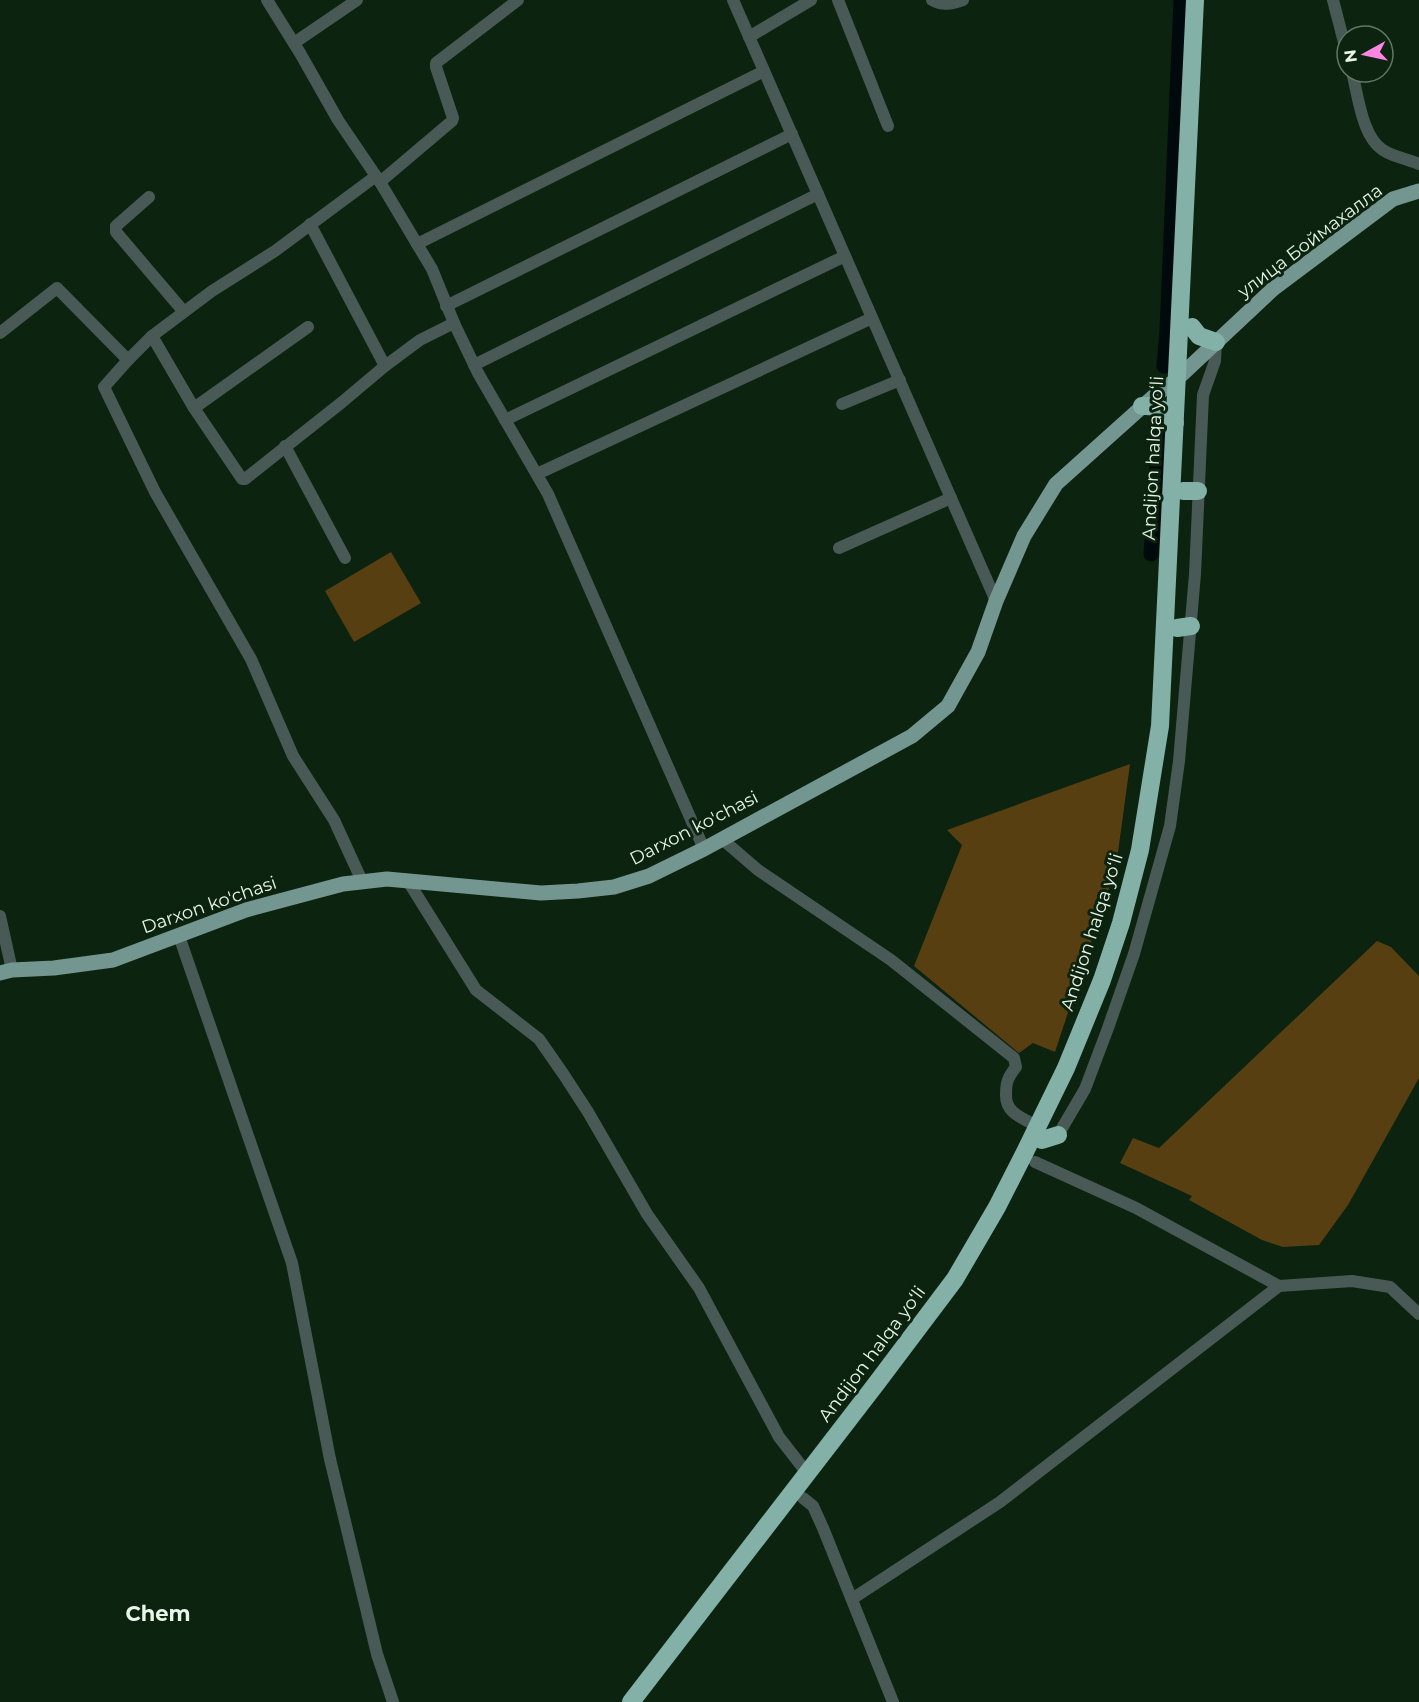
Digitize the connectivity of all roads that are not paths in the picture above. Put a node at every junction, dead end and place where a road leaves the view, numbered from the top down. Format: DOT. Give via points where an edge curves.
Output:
graph roads {
  1 [pos="267,0"];
  2 [pos="357,0"];
  3 [pos="518,0"];
  4 [pos="733,0"];
  5 [pos="811,0"];
  6 [pos="838,0"];
  7 [pos="932,0"];
  8 [pos="963,0"];
  9 [pos="1195,0"];
  10 [pos="1207,0"];
  11 [pos="1333,0"];
  12 [pos="1339,24"];
  13 [pos="749,37"];
  14 [pos="294,43"];
  15 [pos="764,71"];
  16 [pos="1355,84"];
  17 [pos="888,126"];
  18 [pos="792,134"];
  19 [pos="1419,164"];
  20 [pos="378,179"];
  21 [pos="1419,191"];
  22 [pos="818,194"];
  23 [pos="149,197"];
  24 [pos="310,224"];
  25 [pos="417,244"];
  26 [pos="845,256"];
  27 [pos="446,306"];
  28 [pos="184,312"];
  29 [pos="872,318"];
  30 [pos="454,323"];
  31 [pos="308,327"];
  32 [pos="1192,327"];
  33 [pos="0,333"];
  34 [pos="152,336"];
  35 [pos="1216,342"];
  36 [pos="128,360"];
  37 [pos="474,364"];
  38 [pos="385,366"];
  39 [pos="1184,373"];
  40 [pos="900,380"];
  41 [pos="842,404"];
  42 [pos="1143,406"];
  43 [pos="194,408"];
  44 [pos="505,420"];
  45 [pos="1175,423"];
  46 [pos="285,446"];
  47 [pos="537,474"];
  48 [pos="1184,492"];
  49 [pos="951,498"];
  50 [pos="840,548"];
  51 [pos="345,558"];
  52 [pos="996,601"];
  53 [pos="722,839"];
  54 [pos="704,849"];
  55 [pos="362,881"];
  56 [pos="408,881"];
  57 [pos="0,916"];
  58 [pos="179,936"];
  59 [pos="6,972"];
  60 [pos="1046,1134"];
  61 [pos="1035,1162"];
  62 [pos="1279,1286"];
  63 [pos="1419,1314"];
  64 [pos="807,1473"];
  65 [pos="803,1498"];
  66 [pos="852,1599"];
  67 [pos="393,1702"];
  68 [pos="631,1702"];
  69 [pos="645,1702"];
  70 [pos="893,1702"];
  1 -- 14 [label="street"];
  2 -- 14 [label="street"];
  3 -- 20 [label="street" via="436,63 452,122"];
  4 -- 13 [label="street"];
  5 -- 13 [label="street"];
  6 -- 17 [label="street"];
  7 -- 8 [label="street" via="940,4"];
  9 -- 39 [label="highway, Andijon halqa yo‘li"];
  10 -- 32 [label="highway, Andijon halqa yo‘li"];
  11 -- 12 [label="street"];
  13 -- 15 [label="street"];
  14 -- 20 [label="street" via="338,120"];
  15 -- 18 [label="street"];
  15 -- 25 [label="street"];
  16 -- 19 [label="street" via="1367,132 1376,144"];
  18 -- 22 [label="street"];
  18 -- 27 [label="street"];
  20 -- 24 [label="street"];
  20 -- 25 [label="street"];
  21 -- 35 [label="main road, улица Боймахалла" via="1393,199 1273,289"];
  22 -- 26 [label="street"];
  22 -- 37 [label="street"];
  23 -- 28 [label="street" via="116,231"];
  24 -- 28 [label="street"];
  24 -- 38 [label="street"];
  25 -- 27 [label="street"];
  26 -- 29 [label="street"];
  26 -- 44 [label="street"];
  27 -- 30 [label="street"];
  28 -- 34 [label="street"];
  29 -- 40 [label="street"];
  29 -- 47 [label="street"];
  30 -- 37 [label="street"];
  30 -- 38 [label="street" via="420,340"];
  31 -- 43 [label="street"];
  32 -- 35 [label="highway" via="1199,336"];
  32 -- 39 [label="highway, Andijon halqa yo‘li"];
  33 -- 36 [label="street" via="57,288"];
  34 -- 36 [label="street"];
  34 -- 43 [label="street"];
  35 -- 39 [label="main road, улица Боймахалла"];
  35 -- 48 [label="street"];
  36 -- 55 [label="street" via="104,387 155,492 250,659 293,756 334,820"];
  37 -- 44 [label="street"];
  38 -- 46 [label="street"];
  39 -- 42 [label="main road, Darxon ko'chasi"];
  39 -- 45 [label="highway, Andijon halqa yo‘li"];
  39 -- 48 [label="highway, Andijon halqa yo‘li"];
  40 -- 41 [label="street"];
  40 -- 49 [label="street"];
  42 -- 45 [label="highway" via="1166,411"];
  42 -- 52 [label="main road, Darxon ko'chasi" via="1056,484 1024,536"];
  43 -- 46 [label="street" via="242,479"];
  44 -- 47 [label="street"];
  45 -- 48 [label="highway, Andijon halqa yo‘li"];
  46 -- 51 [label="street"];
  47 -- 54 [label="street"];
  48 -- 60 [label="highway, Andijon halqa yo‘li" via="1160,726 1140,850 1102,980"];
  48 -- 60 [label="highway, Andijon halqa yo‘li" via="1184,627 1161,794 1135,916 1087,1049"];
  49 -- 50 [label="street"];
  49 -- 52 [label="street"];
  52 -- 53 [label="main road, Darxon ko'chasi" via="978,652 948,706 912,736"];
  53 -- 54 [label="main road, Darxon ko'chasi"];
  53 -- 60 [label="street" via="758,870 891,960 1014,1058 1016,1067 1007,1079 1007,1105"];
  54 -- 56 [label="main road, Darxon ko'chasi" via="649,876 614,887 578,891 541,893"];
  55 -- 56 [label="main road, Darxon ko'chasi"];
  55 -- 58 [label="main road, Darxon ko'chasi" via="246,910"];
  56 -- 64 [label="street" via="476,990 539,1039 564,1076 647,1214 699,1288 779,1437"];
  57 -- 59 [label="street"];
  58 -- 59 [label="main road, Darxon ko'chasi" via="113,960"];
  58 -- 67 [label="street" via="292,1263 330,1459 377,1654"];
  60 -- 61 [label="highway, Andijon halqa yo‘li"];
  60 -- 64 [label="highway, Andijon halqa yo‘li" via="1002,1197 955,1279"];
  61 -- 62 [label="street" via="1147,1213"];
  61 -- 65 [label="highway, Andijon halqa yo‘li" via="956,1295"];
  62 -- 63 [label="street" via="1352,1281 1390,1287"];
  62 -- 66 [label="street" via="1000,1502"];
  64 -- 68 [label="highway, Andijon halqa yo‘li"];
  65 -- 66 [label="street" via="813,1506"];
  65 -- 69 [label="highway, Andijon halqa yo‘li"];
  66 -- 70 [label="street"];
}
